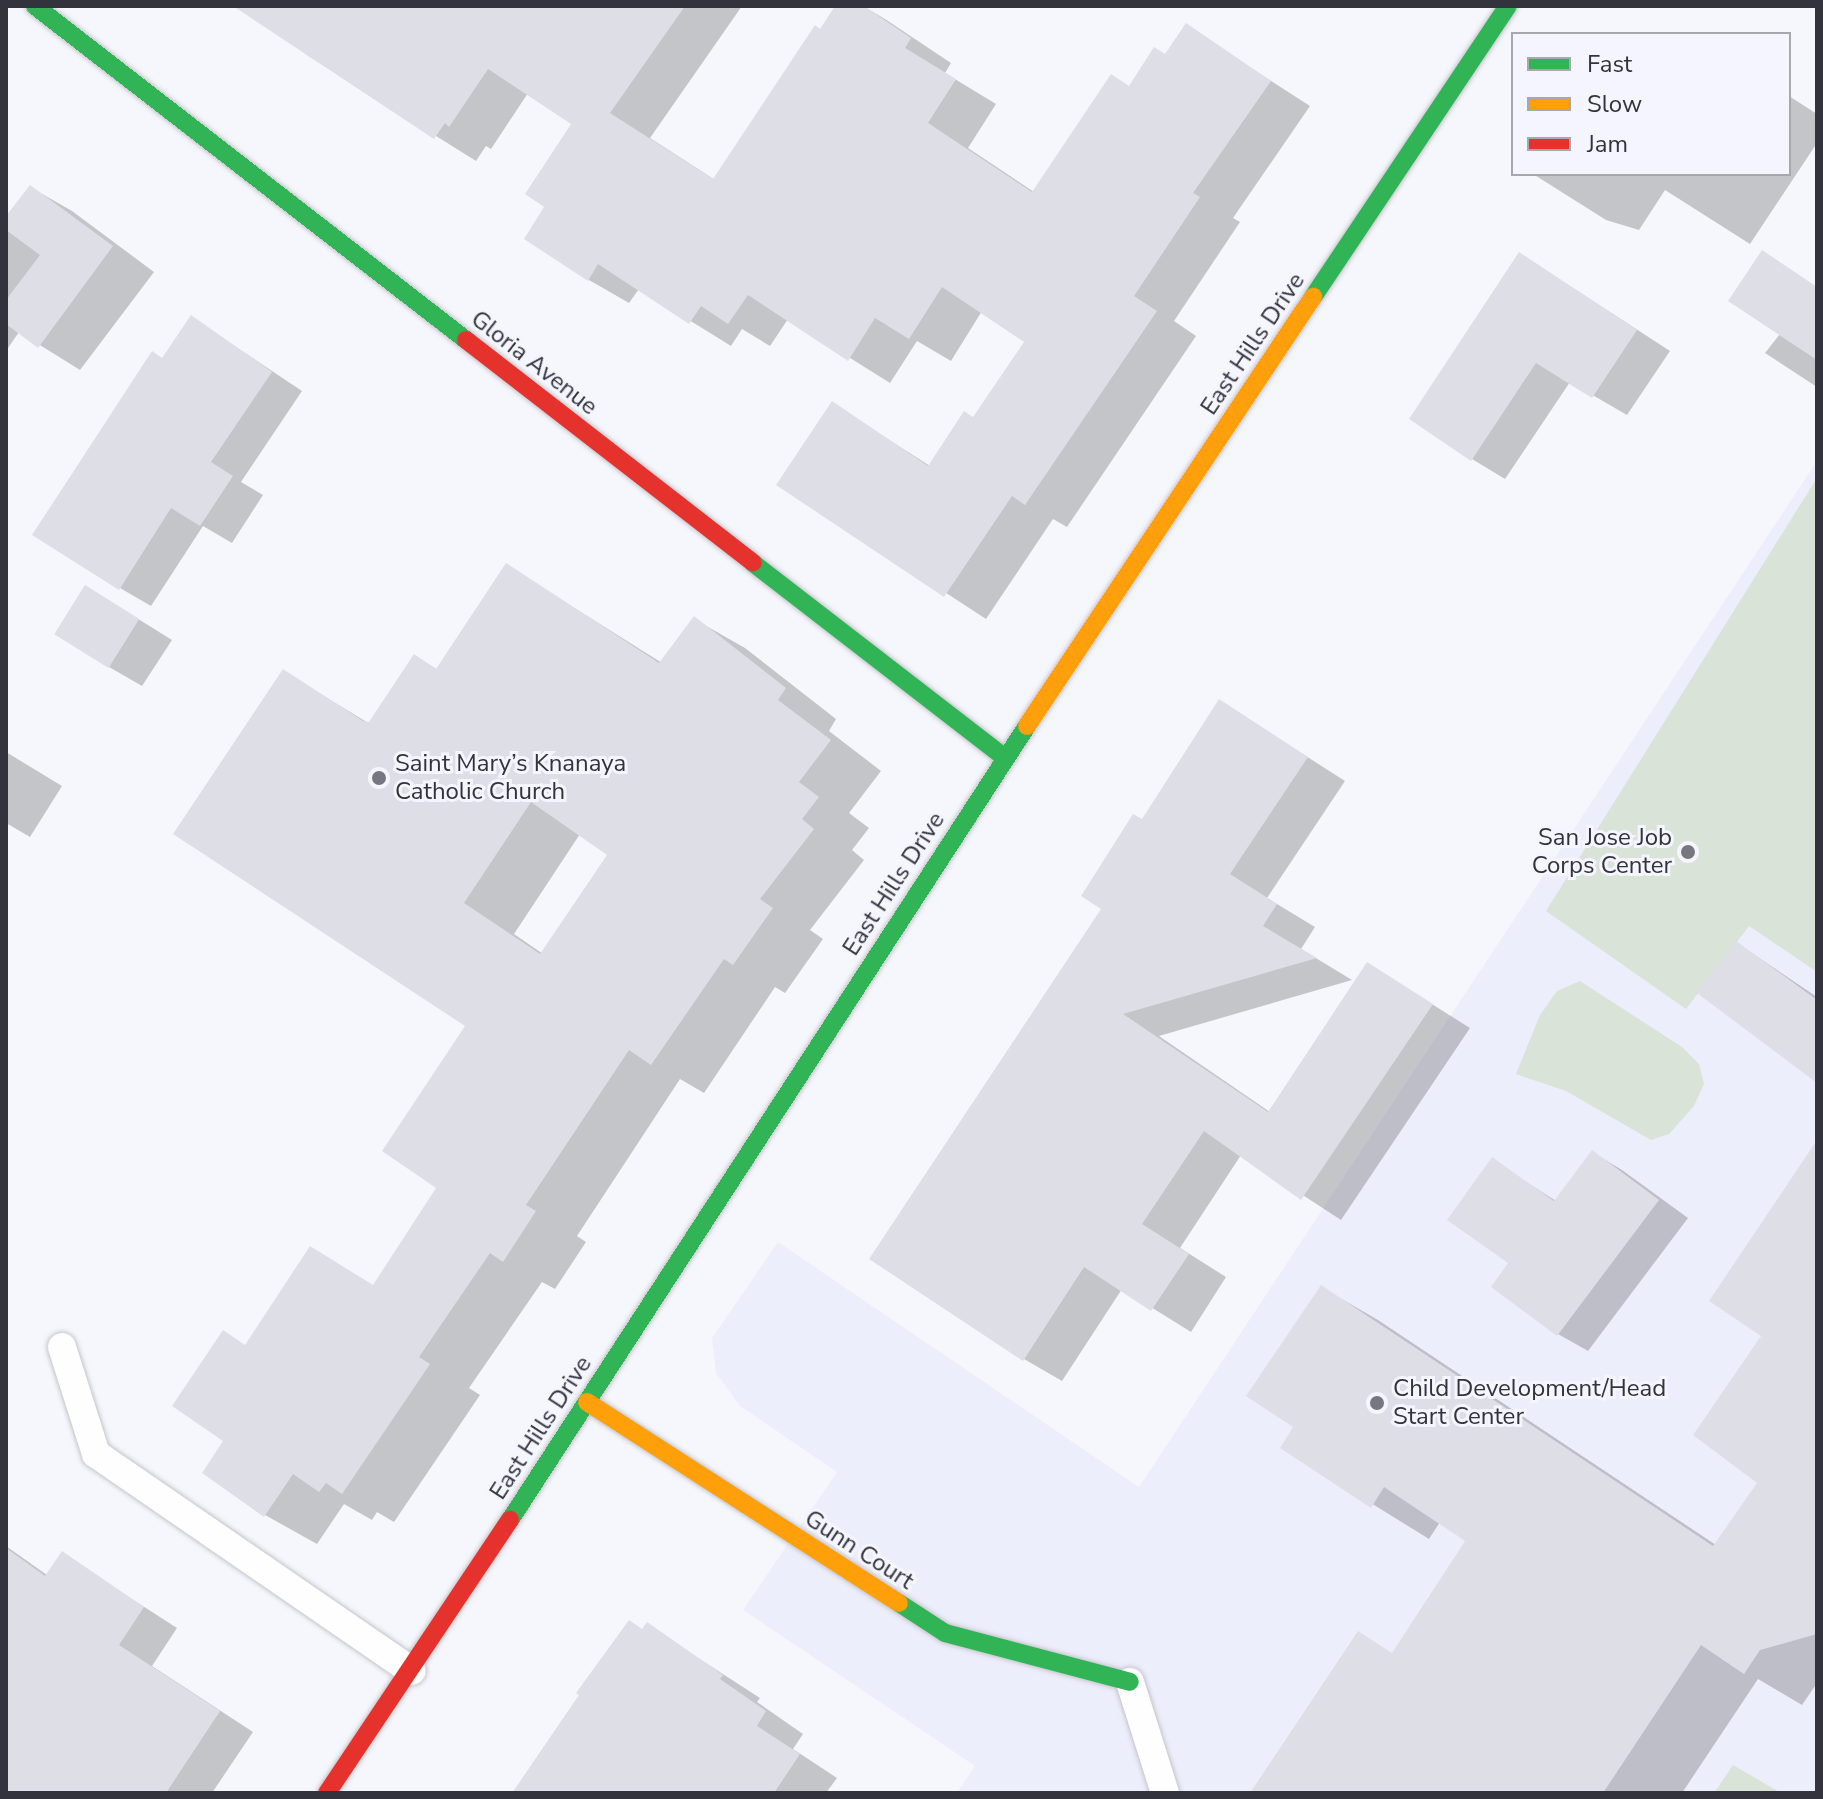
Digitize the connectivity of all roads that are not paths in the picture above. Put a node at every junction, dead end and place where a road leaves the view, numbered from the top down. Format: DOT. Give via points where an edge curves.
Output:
graph roads {
  1 [pos="35,6"];
  2 [pos="1508,6"];
  3 [pos="1005,758"];
  4 [pos="62,1347"];
  5 [pos="587,1402"];
  6 [pos="412,1671"];
  7 [pos="1130,1682"];
  8 [pos="327,1793"];
  9 [pos="1165,1793"];
  1 -- 3 [label="street, Gloria Avenue"];
  2 -- 3 [label="street, East Hills Drive"];
  3 -- 5 [label="street, East Hills Drive"];
  4 -- 6 [label="lane" via="96,1454"];
  5 -- 6 [label="street, East Hills Drive"];
  5 -- 7 [label="street, Gunn Court" via="945,1633"];
  6 -- 8 [label="street, East Hills Drive"];
  7 -- 9 [label="lane"];
}
